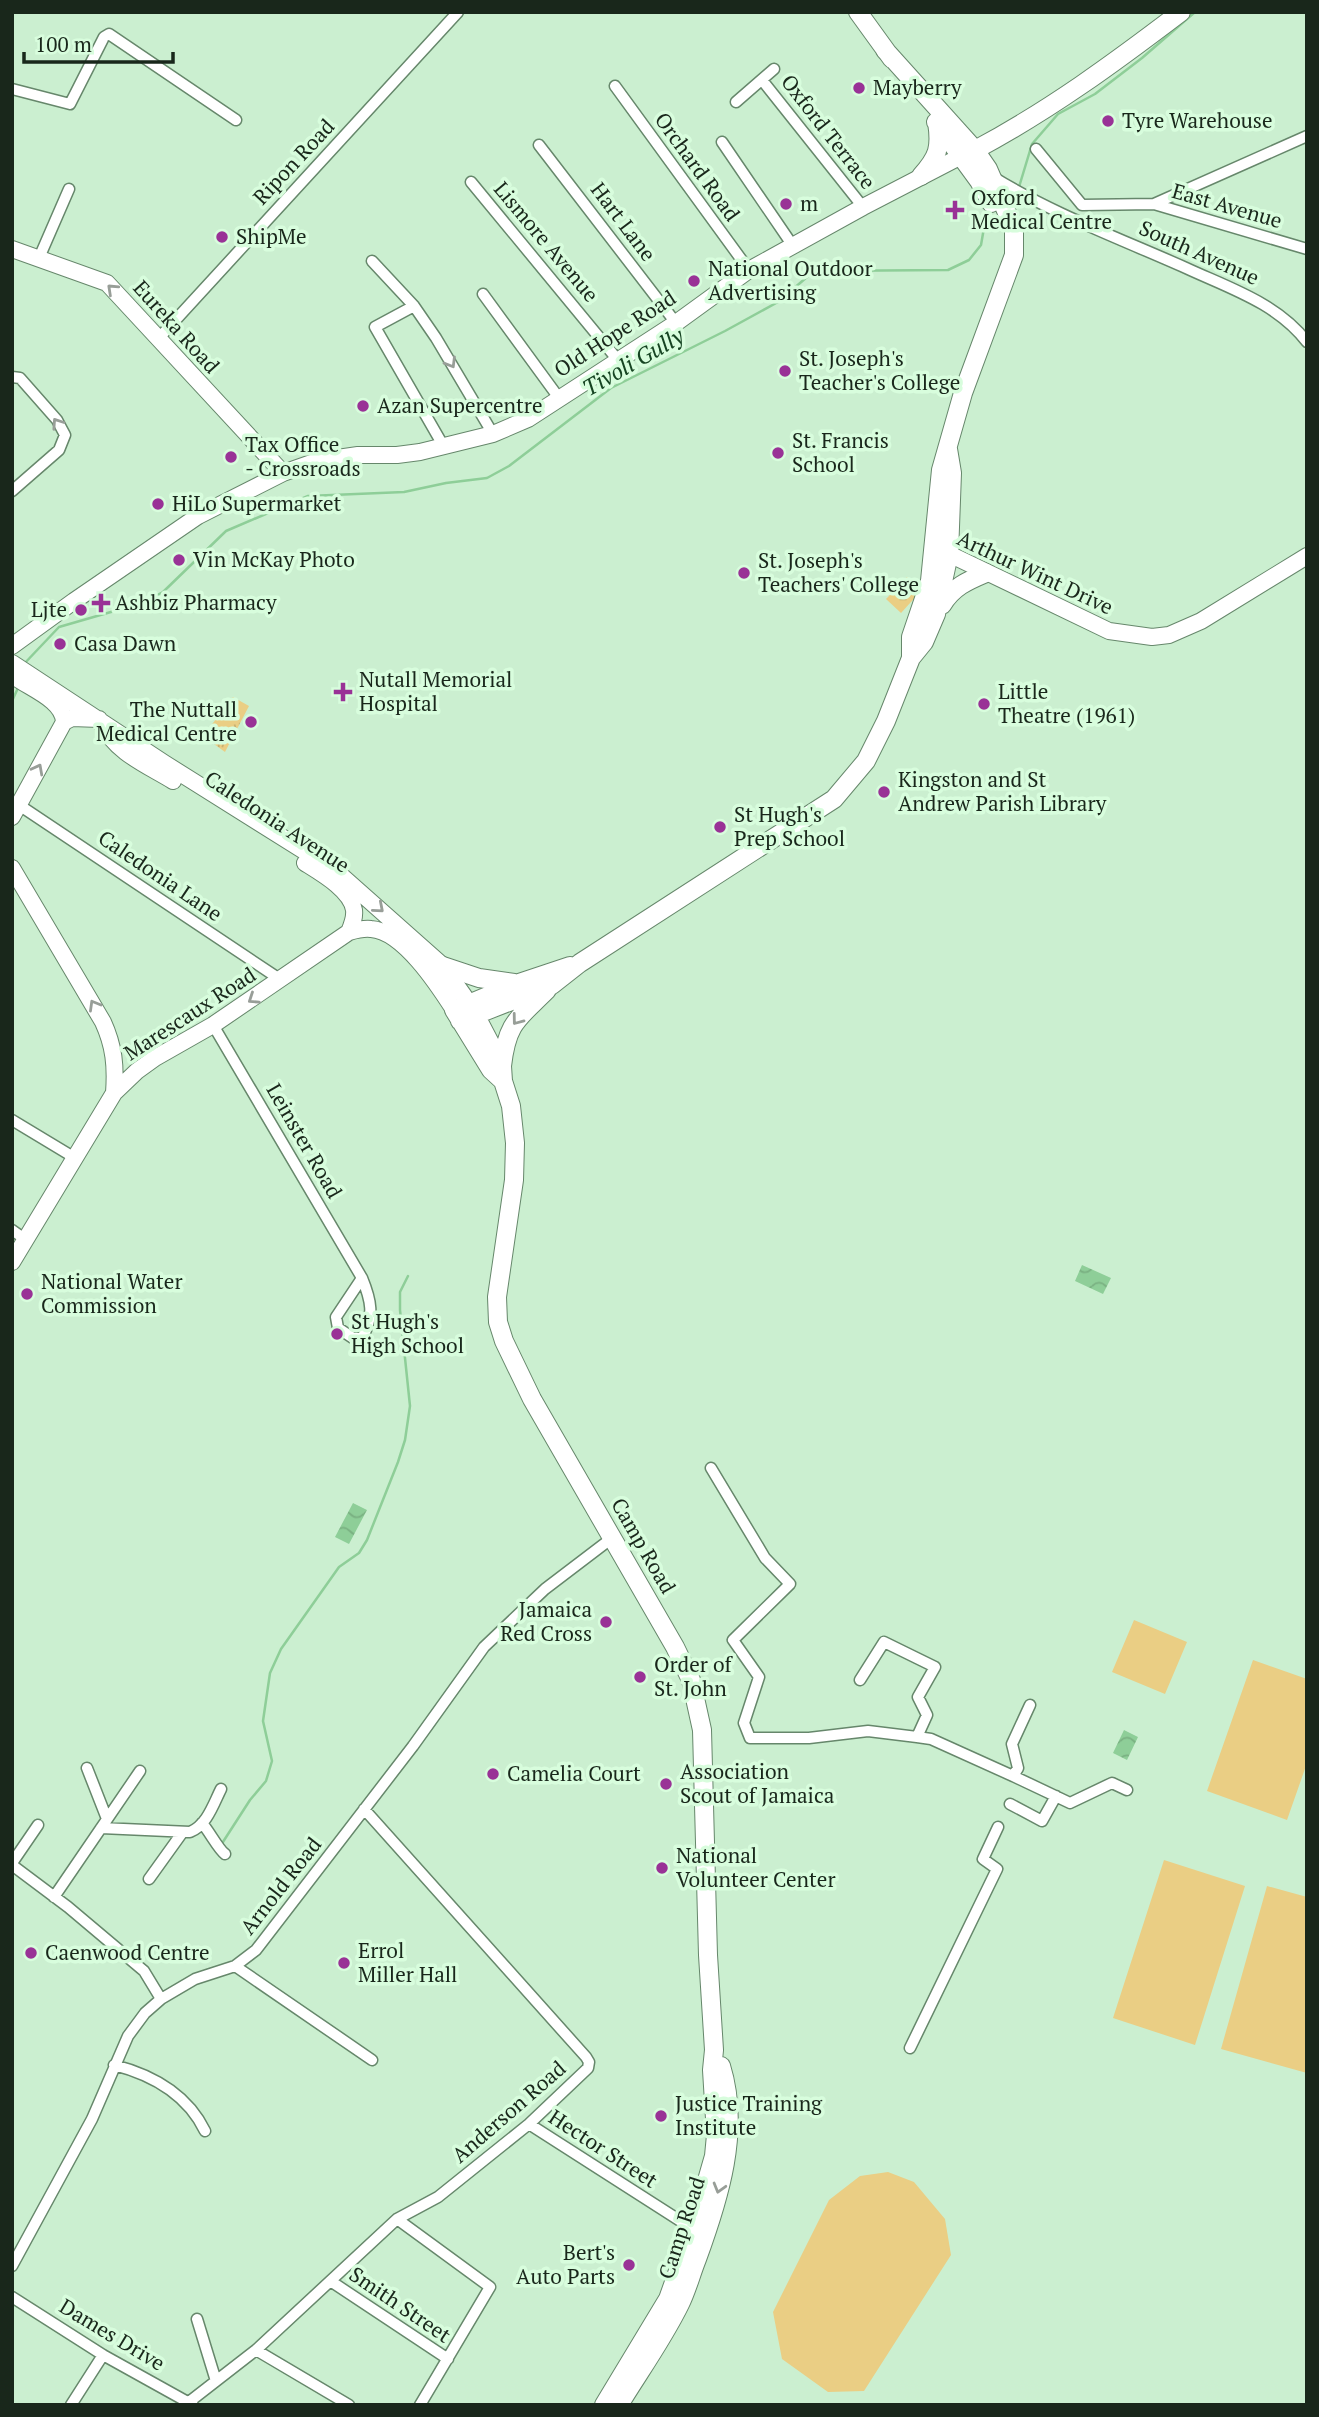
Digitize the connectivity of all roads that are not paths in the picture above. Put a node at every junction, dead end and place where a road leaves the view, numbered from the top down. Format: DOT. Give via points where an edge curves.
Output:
graph roads {
  1 [pos="458,12"];
  2 [pos="858,12"];
  3 [pos="1181,12"];
  4 [pos="885,50"];
  5 [pos="774,69"];
  6 [pos="762,80"];
  7 [pos="615,86"];
  8 [pos="12,89"];
  9 [pos="736,102"];
  10 [pos="236,120"];
  11 [pos="936,121"];
  12 [pos="1014,129"];
  13 [pos="1307,136"];
  14 [pos="722,142"];
  15 [pos="539,145"];
  16 [pos="1036,149"];
  17 [pos="968,153"];
  18 [pos="921,176"];
  19 [pos="991,176"];
  20 [pos="471,182"];
  21 [pos="69,189"];
  22 [pos="1154,204"];
  23 [pos="863,207"];
  24 [pos="793,246"];
  25 [pos="12,249"];
  26 [pos="1307,249"];
  27 [pos="39,258"];
  28 [pos="372,261"];
  29 [pos="749,270"];
  30 [pos="483,295"];
  31 [pos="414,306"];
  32 [pos="991,321"];
  33 [pos="676,323"];
  34 [pos="159,338"];
  35 [pos="1307,342"];
  36 [pos="617,359"];
  37 [pos="12,377"];
  38 [pos="559,398"];
  39 [pos="493,434"];
  40 [pos="444,447"];
  41 [pos="283,473"];
  42 [pos="12,491"];
  43 [pos="941,553"];
  44 [pos="1307,556"];
  45 [pos="986,573"];
  46 [pos="936,614"];
  47 [pos="12,646"];
  48 [pos="911,658"];
  49 [pos="18,673"];
  50 [pos="99,719"];
  51 [pos="64,722"];
  52 [pos="15,811"];
  53 [pos="12,868"];
  54 [pos="349,932"];
  55 [pos="580,963"];
  56 [pos="443,966"];
  57 [pos="281,980"];
  58 [pos="519,983"];
  59 [pos="552,985"];
  60 [pos="465,1012"];
  61 [pos="213,1025"];
  62 [pos="112,1041"];
  63 [pos="155,1058"];
  64 [pos="503,1073"];
  65 [pos="114,1093"];
  66 [pos="12,1120"];
  67 [pos="75,1158"];
  68 [pos="12,1230"];
  69 [pos="26,1240"];
  70 [pos="12,1262"];
  71 [pos="362,1278"];
  72 [pos="711,1468"];
  73 [pos="612,1538"];
  74 [pos="860,1680"];
  75 [pos="1030,1705"];
  76 [pos="917,1737"];
  77 [pos="87,1768"];
  78 [pos="140,1771"];
  79 [pos="1013,1776"];
  80 [pos="221,1788"];
  81 [pos="1127,1790"];
  82 [pos="1056,1796"];
  83 [pos="1010,1804"];
  84 [pos="364,1809"];
  85 [pos="104,1823"];
  86 [pos="202,1824"];
  87 [pos="38,1825"];
  88 [pos="998,1827"];
  89 [pos="182,1833"];
  90 [pos="225,1854"];
  91 [pos="12,1864"];
  92 [pos="149,1879"];
  93 [pos="54,1897"];
  94 [pos="234,1966"];
  95 [pos="161,1999"];
  96 [pos="910,2048"];
  97 [pos="714,2050"];
  98 [pos="372,2060"];
  99 [pos="114,2065"];
  100 [pos="529,2124"];
  101 [pos="205,2131"];
  102 [pos="397,2219"];
  103 [pos="692,2229"];
  104 [pos="17,2248"];
  105 [pos="12,2266"];
  106 [pos="331,2282"];
  107 [pos="12,2297"];
  108 [pos="197,2319"];
  109 [pos="256,2350"];
  110 [pos="103,2355"];
  111 [pos="448,2360"];
  112 [pos="216,2381"];
  113 [pos="191,2403"];
  114 [pos="71,2405"];
  115 [pos="349,2405"];
  116 [pos="420,2405"];
  117 [pos="604,2405"];
  118 [pos="619,2405"];
  1 -- 34 [label="street, Ripon Road"];
  2 -- 4 [label="main road"];
  3 -- 12 [label="main road, Old Hope Road" via="1098,76"];
  4 -- 11 [label="main road"];
  4 -- 17 [label="main road"];
  5 -- 6 [label="street"];
  6 -- 9 [label="street"];
  6 -- 23 [label="street, Oxford Terrace"];
  7 -- 29 [label="street, Orchard Road"];
  8 -- 10 [label="street" via="70,104 109,34"];
  11 -- 17 [label="main road"];
  11 -- 18 [label="main road" via="936,158"];
  12 -- 17 [label="main road, Old Hope Road"];
  12 -- 19 [label="main road" via="995,150"];
  13 -- 22 [label="street"];
  14 -- 24 [label="street"];
  15 -- 33 [label="street, Hart Lane"];
  16 -- 22 [label="street, East Avenue" via="1082,205"];
  17 -- 18 [label="main road, Old Hope Road"];
  17 -- 19 [label="main road"];
  17 -- 32 [label="main road" via="1003,229 1004,254"];
  18 -- 23 [label="main road, Old Hope Road"];
  19 -- 32 [label="main road" via="1014,229 1014,255"];
  19 -- 35 [label="street, South Avenue" via="1066,215 1258,300"];
  20 -- 36 [label="street, Lismore Avenue"];
  21 -- 27 [label="street"];
  22 -- 26 [label="street, East Avenue"];
  23 -- 24 [label="main road, Old Hope Road"];
  24 -- 29 [label="main road, Old Hope Road"];
  25 -- 27 [label="main road, Eureka Road"];
  34 -- 27 [label="main road, Eureka Road, one-way" via="107,283"];
  28 -- 31 [label="street"];
  29 -- 33 [label="main road, Old Hope Road"];
  30 -- 38 [label="street"];
  31 -- 39 [label="street, one-way"];
  31 -- 40 [label="street" via="374,327"];
  32 -- 43 [label="main road" via="963,393 941,470"];
  33 -- 36 [label="main road, Old Hope Road"];
  34 -- 41 [label="main road, Eureka Road"];
  36 -- 38 [label="main road, Old Hope Road"];
  42 -- 37 [label="street, one-way" via="59,450 65,435 20,378"];
  38 -- 39 [label="main road, Old Hope Road" via="528,419"];
  39 -- 40 [label="main road, Old Hope Road"];
  40 -- 41 [label="main road, Old Hope Road" via="317,461"];
  41 -- 47 [label="main road, Old Hope Road" via="198,516"];
  43 -- 45 [label="main road, Arthur Wint Drive"];
  43 -- 46 [label="main road"];
  43 -- 48 [label="main road" via="911,637"];
  44 -- 45 [label="main road, Arthur Wint Drive" via="1201,621 1152,637 1109,631"];
  45 -- 46 [label="main road" via="960,584"];
  46 -- 48 [label="main road"];
  48 -- 55 [label="main road" via="866,761 834,799"];
  49 -- 50 [label="main road, Caledonia Avenue"];
  49 -- 51 [label="main road" via="60,708"];
  50 -- 51 [label="main road"];
  50 -- 54 [label="main road, Caledonia Avenue" via="122,750 342,890 354,907"];
  50 -- 56 [label="main road, Caledonia Avenue, one-way" via="337,871"];
  52 -- 51 [label="main road, one-way"];
  52 -- 57 [label="street, Caledonia Lane"];
  62 -- 53 [label="main road, one-way"];
  54 -- 57 [label="main road, Marescaux Road"];
  54 -- 60 [label="main road" via="373,929 396,939"];
  55 -- 58 [label="main road"];
  55 -- 59 [label="main road"];
  56 -- 58 [label="main road" via="496,982"];
  56 -- 60 [label="main road, Caledonia Avenue"];
  57 -- 61 [label="main road, Marescaux Road, one-way"];
  58 -- 60 [label="main road"];
  59 -- 60 [label="main road"];
  59 -- 64 [label="main road, one-way" via="512,1024"];
  60 -- 64 [label="main road, Camp Road"];
  61 -- 63 [label="main road, Marescaux Road"];
  61 -- 71 [label="street, Leinster Road"];
  62 -- 63 [label="main road" via="131,1060"];
  62 -- 65 [label="main road"];
  63 -- 65 [label="main road, Marescaux Road"];
  64 -- 73 [label="main road, Camp Road" via="515,1143 498,1322 532,1399"];
  65 -- 67 [label="main road, Marescaux Road"];
  66 -- 67 [label="street"];
  67 -- 69 [label="main road, Marescaux Road"];
  68 -- 69 [label="street"];
  69 -- 70 [label="main road, Marescaux Road"];
  71 -- 71 [label="street, Leinster Road" via="371,1317 362,1338 353,1338 338,1328 335,1317"];
  72 -- 76 [label="street" via="765,1558 790,1584 733,1640 759,1677 744,1723 750,1738 868,1731"];
  73 -- 84 [label="street, Arnold Road" via="545,1590 484,1647"];
  73 -- 97 [label="main road, Camp Road" via="691,1680 702,1730"];
  74 -- 76 [label="street" via="884,1642 934,1667 918,1697 928,1714"];
  75 -- 79 [label="street" via="1012,1744 1018,1768"];
  76 -- 79 [label="street"];
  77 -- 85 [label="street"];
  78 -- 85 [label="street"];
  79 -- 82 [label="street"];
  80 -- 86 [label="street"];
  81 -- 82 [label="street" via="1112,1783 1070,1803"];
  82 -- 83 [label="street" via="1042,1821"];
  84 -- 94 [label="street, Arnold Road" via="256,1950"];
  84 -- 100 [label="street, Anderson Road" via="587,2059 586,2071"];
  85 -- 89 [label="street"];
  85 -- 93 [label="street"];
  86 -- 89 [label="street"];
  86 -- 90 [label="street"];
  87 -- 91 [label="street"];
  88 -- 96 [label="street" via="983,1859 997,1869"];
  89 -- 92 [label="street"];
  91 -- 93 [label="street"];
  93 -- 95 [label="street" via="144,1971"];
  94 -- 95 [label="street, Arnold Road" via="195,1979"];
  94 -- 98 [label="street"];
  95 -- 99 [label="street, Arnold Road" via="145,2012"];
  97 -- 103 [label="main road, Camp Road" via="716,2135"];
  97 -- 118 [label="main road, Camp Road, one-way" via="727,2099 724,2174 680,2304"];
  99 -- 101 [label="street" via="158,2080 197,2114"];
  99 -- 104 [label="street, Arnold Road" via="92,2119"];
  100 -- 102 [label="street, Anderson Road" via="438,2197"];
  100 -- 103 [label="street, Hector Street"];
  102 -- 106 [label="street, Anderson Road"];
  102 -- 111 [label="street" via="490,2287"];
  103 -- 117 [label="main road, Camp Road" via="668,2299"];
  104 -- 105 [label="street, Arnold Road"];
  106 -- 109 [label="street, Anderson Road"];
  106 -- 111 [label="street, Smith Street"];
  107 -- 110 [label="street, Dames Drive"];
  108 -- 112 [label="street"];
  109 -- 112 [label="street, Anderson Road"];
  109 -- 115 [label="street"];
  110 -- 113 [label="street, Dames Drive"];
  110 -- 114 [label="street"];
  111 -- 116 [label="street"];
  112 -- 113 [label="street, Anderson Road"];
}
